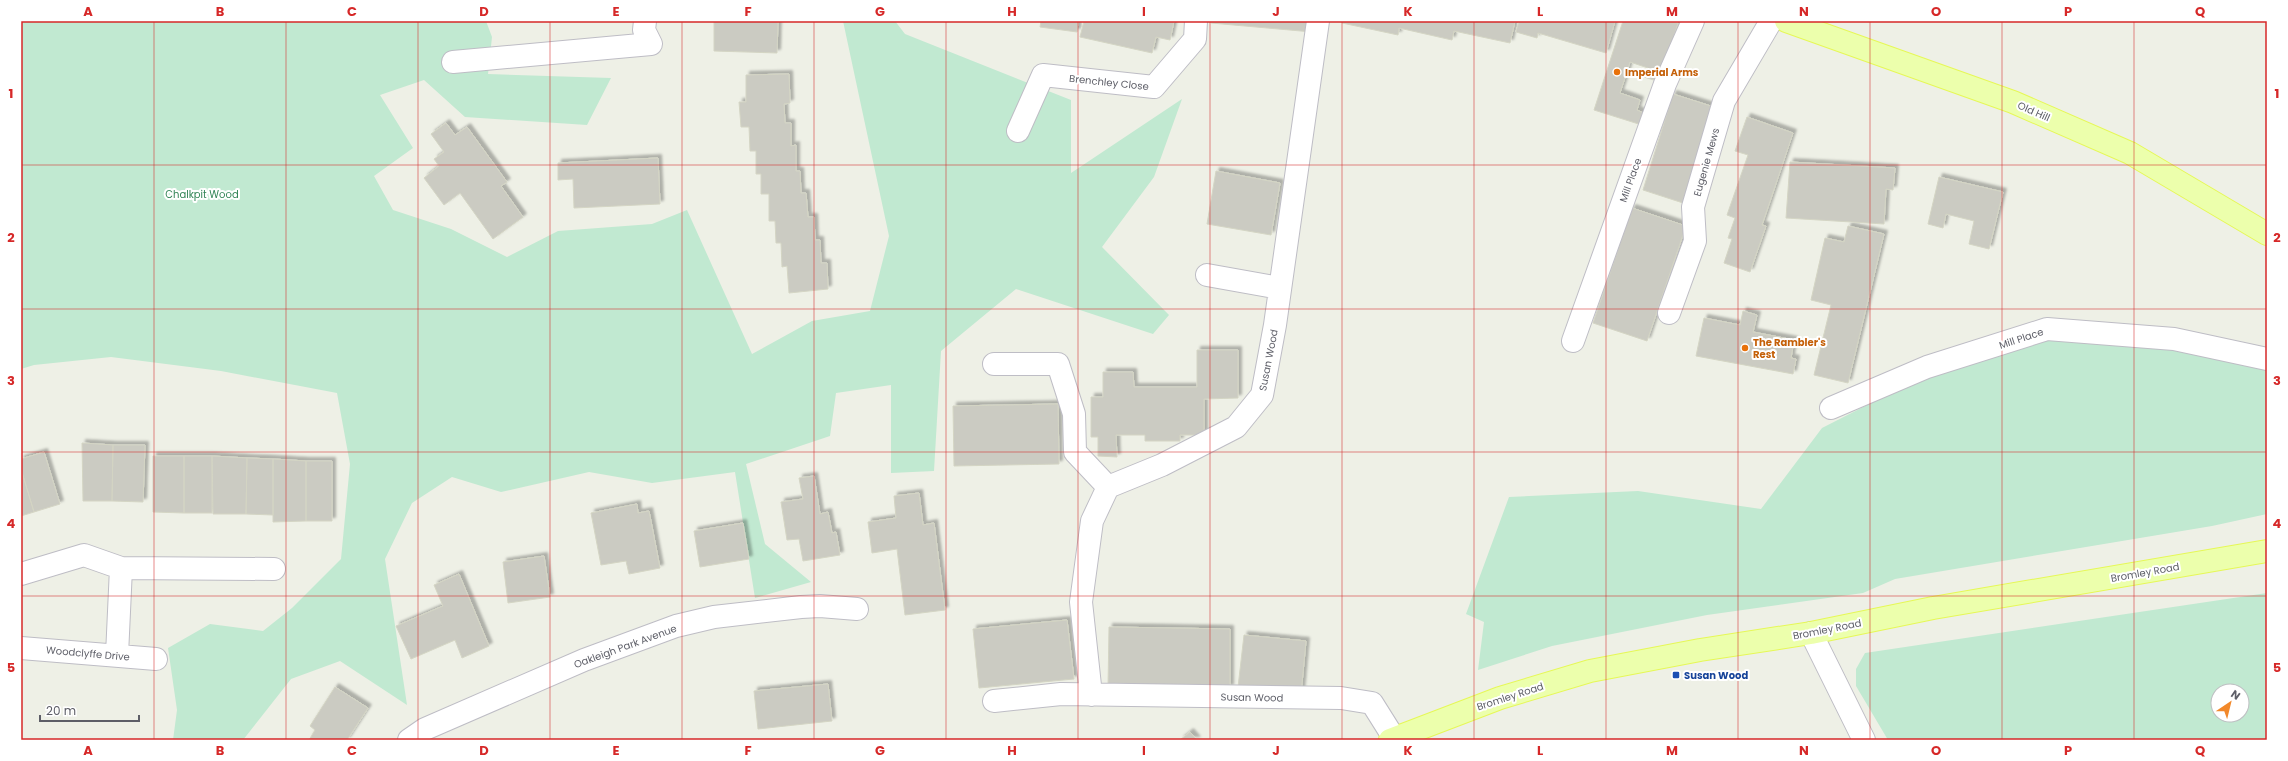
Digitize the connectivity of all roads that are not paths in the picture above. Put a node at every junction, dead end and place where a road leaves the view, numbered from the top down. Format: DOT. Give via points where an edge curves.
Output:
graph roads {
  1 [pos="645,21"];
  2 [pos="1196,21"];
  3 [pos="1318,21"];
  4 [pos="1692,21"];
  5 [pos="1771,21"];
  6 [pos="1786,21"];
  7 [pos="453,62"];
  8 [pos="1018,131"];
  9 [pos="2267,234"];
  10 [pos="1207,275"];
  11 [pos="1280,288"];
  12 [pos="1669,313"];
  13 [pos="1573,341"];
  14 [pos="2267,359"];
  15 [pos="994,364"];
  16 [pos="1831,408"];
  17 [pos="1108,487"];
  18 [pos="2267,551"];
  19 [pos="121,568"];
  20 [pos="274,569"];
  21 [pos="21,574"];
  22 [pos="857,609"];
  23 [pos="1811,633"];
  24 [pos="21,648"];
  25 [pos="117,655"];
  26 [pos="156,659"];
  27 [pos="1091,695"];
  28 [pos="994,701"];
  29 [pos="1392,739"];
  30 [pos="409,740"];
  31 [pos="1864,740"];
  1 -- 7 [label="street" via="644,30 651,44"];
  2 -- 8 [label="street, Brenchley Close" via="1195,39 1154,87 1043,75"];
  3 -- 11 [label="street, Susan Wood"];
  4 -- 13 [label="street, Mill Place" via="1665,84"];
  5 -- 12 [label="street, Eugenie Mews" via="1724,101 1693,207 1695,240"];
  6 -- 9 [label="main road, Old Hill" via="2012,102 2130,153"];
  10 -- 11 [label="street"];
  11 -- 17 [label="street, Susan Wood" via="1262,395 1236,427 1162,465"];
  14 -- 16 [label="street, Mill Place" via="2174,339 2047,329 1927,368"];
  15 -- 17 [label="street" via="1058,364 1074,414 1075,452"];
  17 -- 27 [label="street" via="1092,521 1081,602"];
  18 -- 23 [label="main road, Bromley Road" via="1933,608"];
  19 -- 20 [label="street"];
  19 -- 21 [label="street" via="84,555"];
  19 -- 25 [label="street"];
  22 -- 30 [label="street, Oakleigh Park Avenue" via="801,607 714,617 676,626 584,660 426,729"];
  23 -- 29 [label="main road, Bromley Road" via="1700,650 1590,672 1500,698"];
  23 -- 31 [label="street"];
  24 -- 25 [label="street, Woodclyffe Drive"];
  25 -- 26 [label="street, Woodclyffe Drive"];
  27 -- 28 [label="street, Susan Wood" via="1061,694"];
  27 -- 29 [label="street, Susan Wood" via="1341,698 1372,704"];
}
